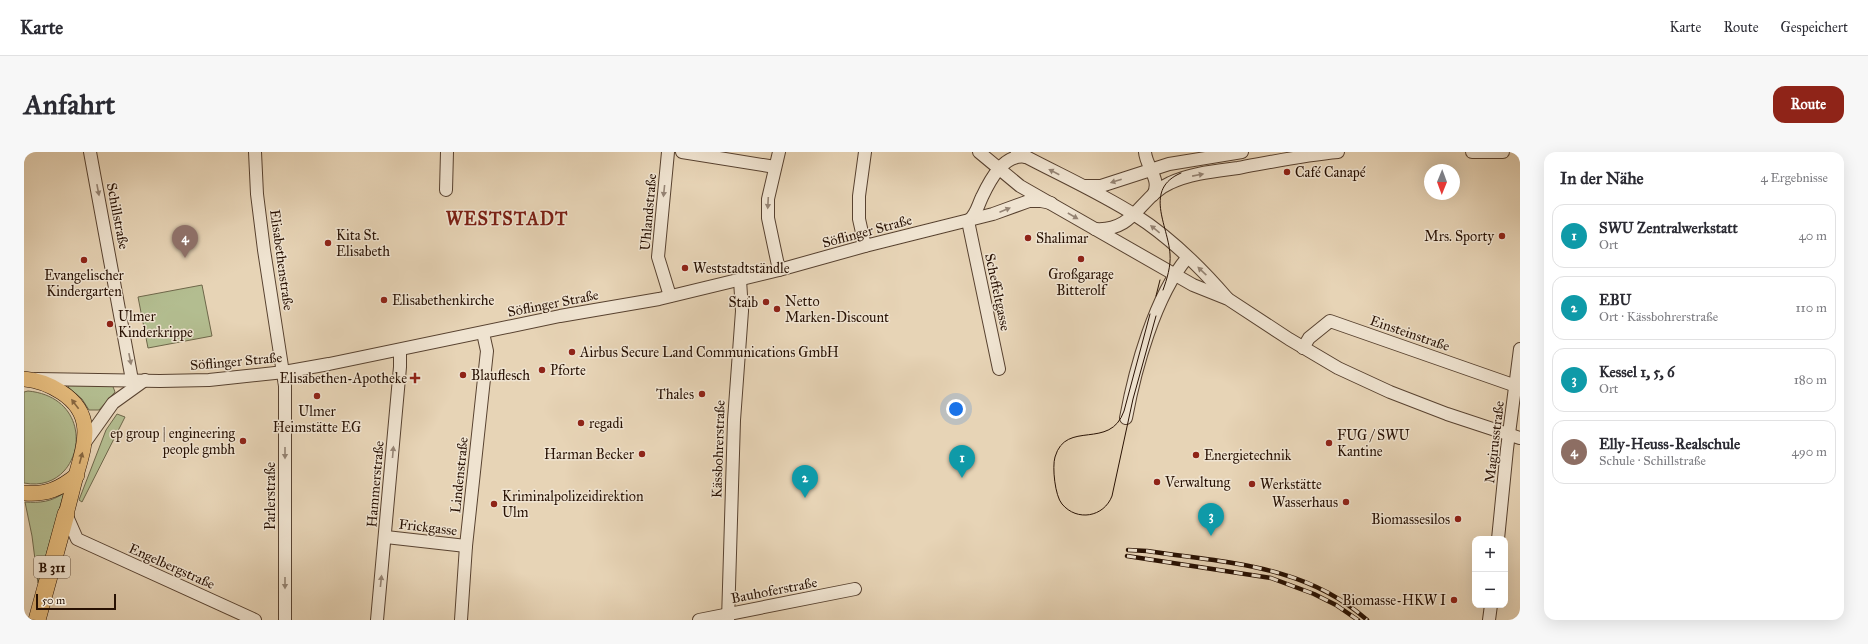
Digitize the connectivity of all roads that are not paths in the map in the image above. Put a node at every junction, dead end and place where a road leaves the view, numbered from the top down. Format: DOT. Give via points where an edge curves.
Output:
graph roads {
  1 [pos="90,152"];
  2 [pos="255,152"];
  3 [pos="447,152"];
  4 [pos="668,152"];
  5 [pos="682,152"];
  6 [pos="779,152"];
  7 [pos="865,152"];
  8 [pos="979,152"];
  9 [pos="1145,152"];
  10 [pos="1242,152"];
  11 [pos="1338,152"];
  12 [pos="1472,152"];
  13 [pos="1503,152"];
  14 [pos="1022,155"];
  15 [pos="775,168"];
  16 [pos="999,170"];
  17 [pos="1150,170"];
  18 [pos="1082,186"];
  19 [pos="446,190"];
  20 [pos="1153,195"];
  21 [pos="1051,203"];
  22 [pos="1135,215"];
  23 [pos="968,221"];
  24 [pos="1095,228"];
  25 [pos="865,246"];
  26 [pos="1187,258"];
  27 [pos="779,270"];
  28 [pos="1175,274"];
  29 [pos="740,280"];
  30 [pos="670,296"];
  31 [pos="1228,299"];
  32 [pos="483,333"];
  33 [pos="1303,348"];
  34 [pos="1520,349"];
  35 [pos="400,350"];
  36 [pos="999,369"];
  37 [pos="284,372"];
  38 [pos="25,379"];
  39 [pos="132,380"];
  40 [pos="145,380"];
  41 [pos="1516,386"];
  42 [pos="1126,418"];
  43 [pos="1514,436"];
  44 [pos="86,441"];
  45 [pos="77,475"];
  46 [pos="31,493"];
  47 [pos="66,514"];
  48 [pos="1498,536"];
  49 [pos="386,537"];
  50 [pos="77,539"];
  51 [pos="466,546"];
  52 [pos="57,550"];
  53 [pos="855,589"];
  54 [pos="1491,608"];
  55 [pos="728,617"];
  56 [pos="38,620"];
  57 [pos="256,620"];
  58 [pos="285,620"];
  59 [pos="377,620"];
  60 [pos="461,620"];
  61 [pos="699,620"];
  62 [pos="1489,620"];
  1 -- 39 [label="street, Schillstraße, one-way"];
  2 -- 37 [label="street, Elisabethenstraße" via="264,250"];
  3 -- 19 [label="street"];
  4 -- 30 [label="street, Uhlandstraße, one-way" via="658,257"];
  5 -- 15 [label="street"];
  6 -- 15 [label="street"];
  7 -- 25 [label="street" via="859,196 859,219"];
  8 -- 16 [label="street"];
  9 -- 17 [label="street"];
  10 -- 17 [label="street" via="1190,160"];
  20 -- 11 [label="street, one-way" via="1168,184 1190,176"];
  12 -- 13 [label="street"];
  14 -- 16 [label="street" via="1007,161"];
  18 -- 14 [label="street, one-way"];
  15 -- 27 [label="street, one-way" via="768,199 768,218"];
  16 -- 21 [label="street" via="1014,183"];
  16 -- 23 [label="street" via="974,215"];
  17 -- 18 [label="street, one-way" via="1097,186"];
  17 -- 20 [label="street" via="1156,182"];
  18 -- 22 [label="street"];
  20 -- 22 [label="street"];
  23 -- 21 [label="street, Söflinger Straße, one-way" via="1029,201"];
  21 -- 24 [label="street, one-way"];
  22 -- 24 [label="street" via="1116,226"];
  26 -- 22 [label="street, one-way"];
  23 -- 25 [label="street, Söflinger Straße"];
  23 -- 36 [label="street, Scheffeltgasse"];
  24 -- 28 [label="street"];
  25 -- 27 [label="street, Söflinger Straße"];
  26 -- 28 [label="street"];
  31 -- 26 [label="street, one-way"];
  27 -- 29 [label="street, Söflinger Straße"];
  28 -- 31 [label="street" via="1193,285"];
  28 -- 42 [label="street" via="1149,330"];
  29 -- 30 [label="street, Söflinger Straße"];
  29 -- 55 [label="street, Kässbohrerstraße" via="742,312 734,420"];
  30 -- 32 [label="street, Söflinger Straße"];
  31 -- 33 [label="street"];
  32 -- 35 [label="street, Söflinger Straße"];
  32 -- 51 [label="street, Lindenstraße" via="487,351"];
  33 -- 41 [label="street, Einsteinstraße" via="1309,338 1330,321"];
  33 -- 43 [label="street" via="1342,370 1390,392"];
  34 -- 41 [label="street, Magirusstraße"];
  35 -- 37 [label="street, Söflinger Straße"];
  49 -- 35 [label="street, Hammerstraße, one-way"];
  37 -- 40 [label="street, Söflinger Straße" via="209,380"];
  37 -- 58 [label="street, Parlerstraße, one-way"];
  38 -- 39 [label="street, Söflinger Straße"];
  44 -- 38 [label="main road, B 311, one-way" via="85,426 72,400 48,384"];
  39 -- 40 [label="street, Söflinger Straße"];
  40 -- 44 [label="street" via="113,403"];
  41 -- 43 [label="street, Magirusstraße"];
  43 -- 48 [label="street, Magirusstraße"];
  45 -- 44 [label="main road, B 311, one-way"];
  45 -- 46 [label="main road" via="62,487"];
  45 -- 47 [label="main road, B 311"];
  47 -- 50 [label="street"];
  47 -- 52 [label="highway, B 311"];
  49 -- 51 [label="street, Frickgasse"];
  59 -- 49 [label="street, Hammerstraße, one-way"];
  50 -- 52 [label="street"];
  50 -- 57 [label="street, Engelbergstraße"];
  51 -- 60 [label="street, Lindenstraße"];
  52 -- 56 [label="highway, B 311"];
  53 -- 55 [label="street, Bauhoferstraße"];
  54 -- 62 [label="street"];
  55 -- 61 [label="street, Bauhoferstraße"];
}
